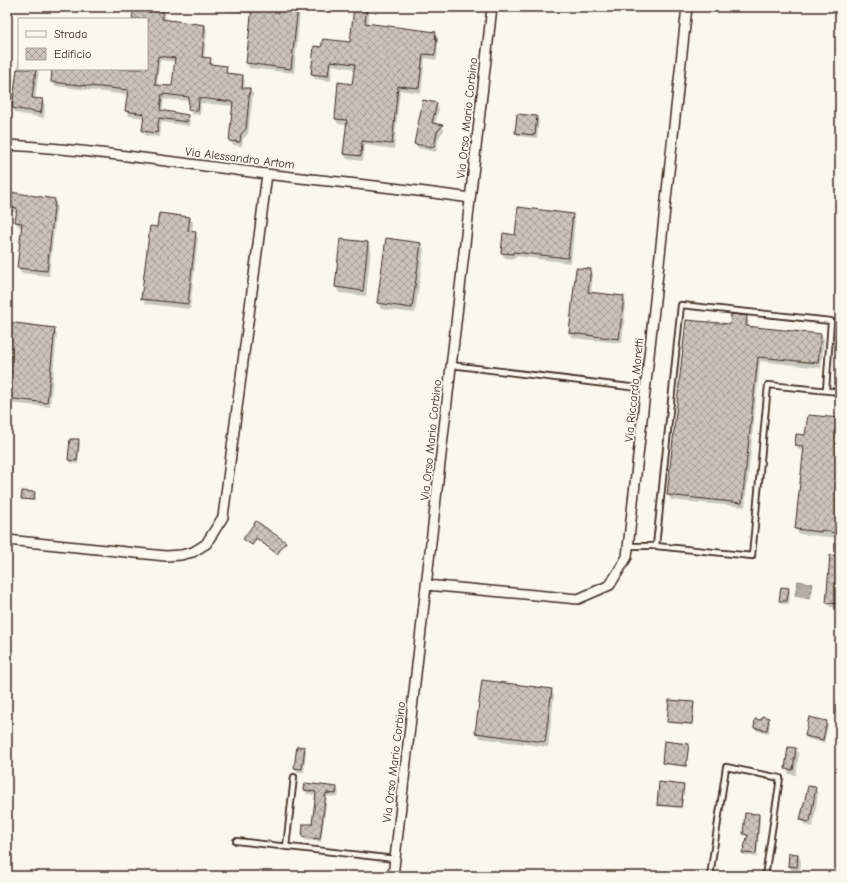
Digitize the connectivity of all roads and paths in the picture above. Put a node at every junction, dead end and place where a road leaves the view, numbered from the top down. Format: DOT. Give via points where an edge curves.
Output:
graph roads {
  1 [pos="492,7"];
  2 [pos="687,7"];
  3 [pos="7,145"];
  4 [pos="267,174"];
  5 [pos="470,198"];
  6 [pos="451,365"];
  7 [pos="646,389"];
  8 [pos="826,390"];
  9 [pos="840,392"];
  10 [pos="7,540"];
  11 [pos="628,546"];
  12 [pos="656,546"];
  13 [pos="426,585"];
  14 [pos="294,777"];
  15 [pos="236,841"];
  16 [pos="286,847"];
  17 [pos="395,859"];
  18 [pos="393,876"];
  19 [pos="710,876"];
  20 [pos="765,876"];
  1 -- 5 [label="street, Via Orso Mario Corbino"];
  2 -- 7 [label="street, Via Riccardo Moretti"];
  3 -- 4 [label="street, Via Alessandro Artom" via="72,149"];
  4 -- 5 [label="street, Via Alessandro Artom" via="397,187"];
  4 -- 10 [label="street" via="223,517 206,544 194,552 166,556"];
  5 -- 6 [label="street, Via Orso Mario Corbino"];
  6 -- 7 [label="lane"];
  6 -- 13 [label="street, Via Orso Mario Corbino"];
  7 -- 11 [label="street, Via Riccardo Moretti"];
  8 -- 9 [label="lane"];
  8 -- 12 [label="lane" via="768,385 752,556"];
  8 -- 12 [label="lane" via="831,321 681,305"];
  11 -- 12 [label="lane"];
  11 -- 13 [label="street, Via Riccardo Moretti" via="627,557 610,585 578,600"];
  13 -- 17 [label="street, Via Orso Mario Corbino"];
  14 -- 16 [label="lane"];
  15 -- 16 [label="lane"];
  16 -- 17 [label="lane"];
  17 -- 18 [label="street, Via Orso Mario Corbino"];
  19 -- 20 [label="lane" via="726,767 780,778"];
}
